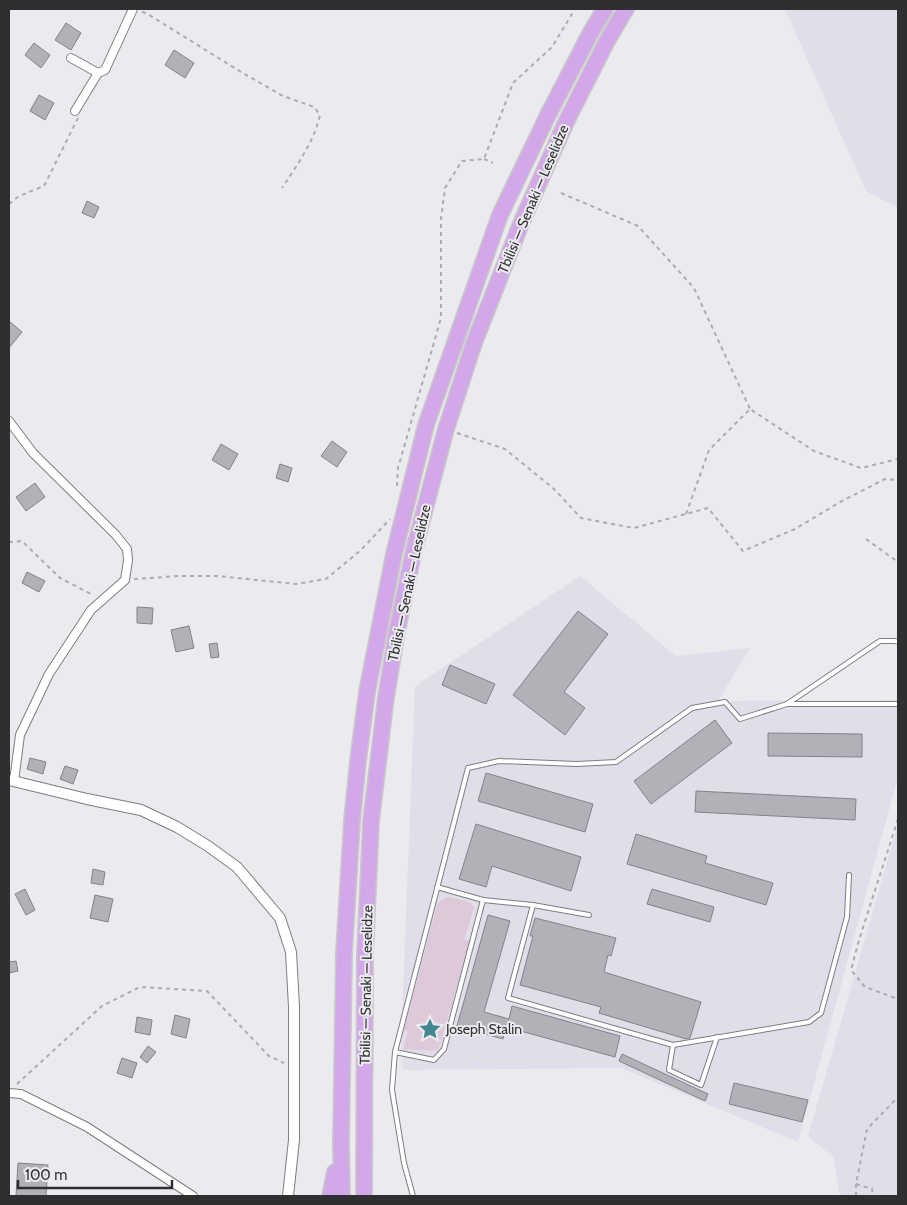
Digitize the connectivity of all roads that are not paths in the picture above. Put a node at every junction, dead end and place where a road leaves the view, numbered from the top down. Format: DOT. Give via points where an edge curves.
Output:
graph roads {
  1 [pos="133,9"];
  2 [pos="605,9"];
  3 [pos="626,9"];
  4 [pos="71,58"];
  5 [pos="98,73"];
  6 [pos="75,111"];
  7 [pos="9,421"];
  8 [pos="898,642"];
  9 [pos="786,704"];
  10 [pos="898,704"];
  11 [pos="12,781"];
  12 [pos="849,875"];
  13 [pos="438,887"];
  14 [pos="484,900"];
  15 [pos="533,905"];
  16 [pos="589,915"];
  17 [pos="717,1037"];
  18 [pos="673,1045"];
  19 [pos="395,1052"];
  20 [pos="9,1093"];
  21 [pos="364,1143"];
  22 [pos="341,1144"];
  23 [pos="193,1196"];
  24 [pos="288,1196"];
  25 [pos="330,1196"];
  26 [pos="342,1196"];
  27 [pos="364,1196"];
  28 [pos="374,1196"];
  29 [pos="413,1196"];
  1 -- 5 [label="street" via="105,70"];
  2 -- 22 [label="highway, Tbilisi — Senaki — Leselidze" via="548,115 500,215 426,425 394,554 367,692 356,781 344,953"];
  3 -- 21 [label="highway, Tbilisi — Senaki — Leselidze" via="567,120 522,220 474,343 446,429 414,550 386,697 371,820"];
  4 -- 5 [label="street"];
  5 -- 6 [label="street"];
  7 -- 11 [label="street" via="33,453 115,534 126,549 128,560 124,580 91,610 50,674 20,735"];
  8 -- 9 [label="lane" via="880,641"];
  9 -- 10 [label="lane"];
  9 -- 13 [label="lane" via="740,719 725,702 692,708 616,762 499,761 468,768"];
  11 -- 24 [label="street" via="141,810 177,827 237,867 280,918 291,952 294,1007 294,1140"];
  12 -- 17 [label="lane" via="847,917 821,1013 809,1022"];
  13 -- 14 [label="lane"];
  13 -- 19 [label="lane"];
  14 -- 15 [label="lane"];
  14 -- 19 [label="lane" via="444,1049 434,1060"];
  15 -- 16 [label="lane"];
  15 -- 18 [label="lane" via="508,998"];
  17 -- 18 [label="lane"];
  17 -- 18 [label="lane" via="701,1085 669,1070"];
  19 -- 29 [label="lane" via="392,1090"];
  20 -- 23 [label="street" via="21,1094 87,1127"];
  21 -- 27 [label="highway, Tbilisi — Senaki — Leselidze"];
  21 -- 28 [label="highway"];
  22 -- 25 [label="highway"];
  22 -- 26 [label="highway, Tbilisi — Senaki — Leselidze"];
}
